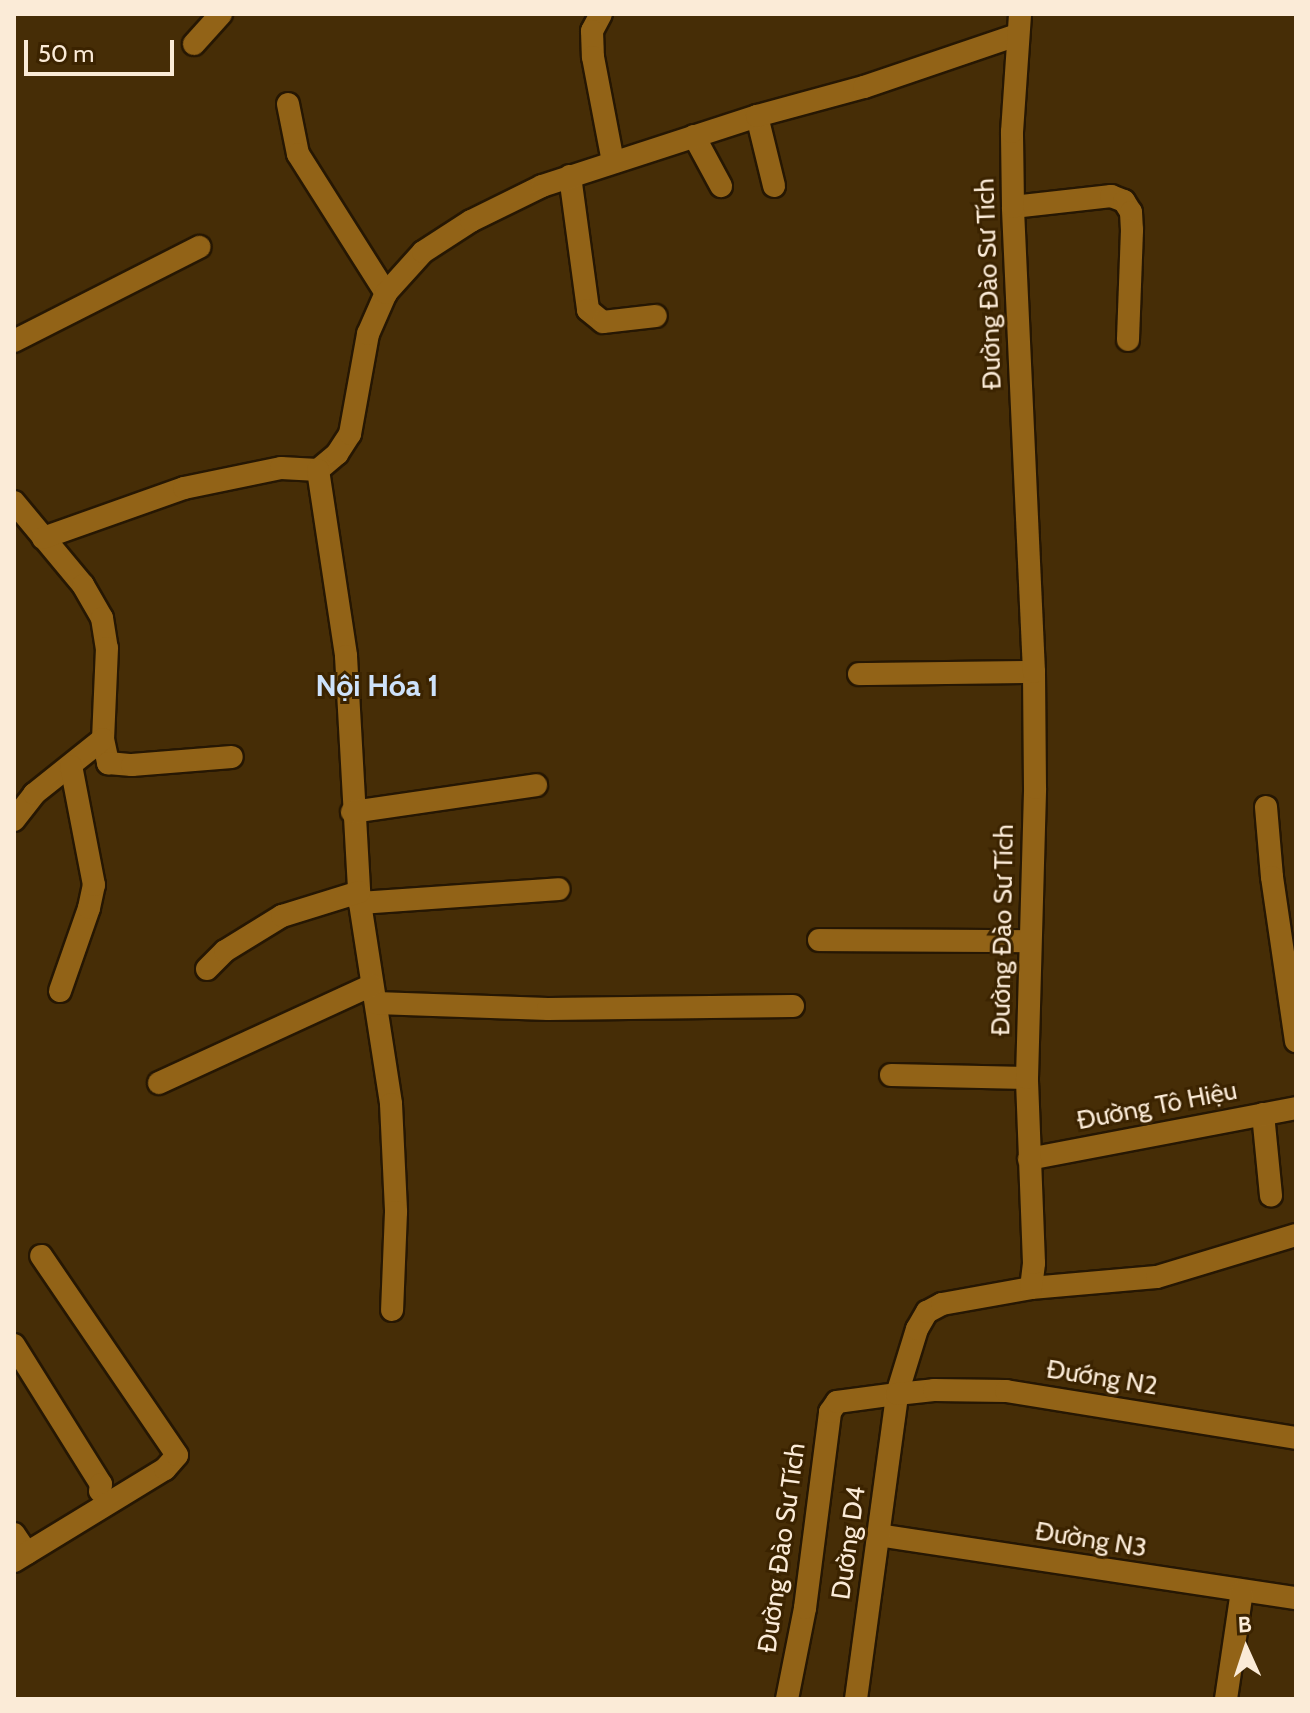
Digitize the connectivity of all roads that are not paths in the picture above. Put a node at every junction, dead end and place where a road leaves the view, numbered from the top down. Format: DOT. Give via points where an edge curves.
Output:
graph roads {
  1 [pos="221,14"];
  2 [pos="601,14"];
  3 [pos="1019,24"];
  4 [pos="194,44"];
  5 [pos="288,104"];
  6 [pos="757,116"];
  7 [pos="694,136"];
  8 [pos="613,162"];
  9 [pos="570,176"];
  10 [pos="721,186"];
  11 [pos="774,186"];
  12 [pos="1013,207"];
  13 [pos="199,247"];
  14 [pos="386,293"];
  15 [pos="656,316"];
  16 [pos="1128,340"];
  17 [pos="14,341"];
  18 [pos="318,470"];
  19 [pos="14,502"];
  20 [pos="43,538"];
  21 [pos="1034,672"];
  22 [pos="859,674"];
  23 [pos="103,739"];
  24 [pos="232,757"];
  25 [pos="71,766"];
  26 [pos="536,785"];
  27 [pos="1266,807"];
  28 [pos="352,812"];
  29 [pos="14,820"];
  30 [pos="559,889"];
  31 [pos="360,897"];
  32 [pos="819,940"];
  33 [pos="1029,941"];
  34 [pos="207,969"];
  35 [pos="60,991"];
  36 [pos="374,994"];
  37 [pos="793,1006"];
  38 [pos="1296,1041"];
  39 [pos="891,1075"];
  40 [pos="1027,1078"];
  41 [pos="159,1083"];
  42 [pos="1296,1108"];
  43 [pos="1263,1114"];
  44 [pos="1029,1159"];
  45 [pos="1271,1196"];
  46 [pos="1296,1235"];
  47 [pos="41,1256"];
  48 [pos="1031,1288"];
  49 [pos="392,1310"];
  50 [pos="14,1345"];
  51 [pos="897,1394"];
  52 [pos="1296,1438"];
  53 [pos="100,1491"];
  54 [pos="14,1534"];
  55 [pos="878,1535"];
  56 [pos="21,1557"];
  57 [pos="1242,1591"];
  58 [pos="1296,1598"];
  59 [pos="787,1699"];
  60 [pos="856,1699"];
  61 [pos="1226,1699"];
  1 -- 4 [label="street"];
  2 -- 8 [label="street" via="592,31 593,57"];
  3 -- 6 [label="street" via="864,87"];
  3 -- 12 [label="street, Đường Đào Sư Tích"];
  5 -- 14 [label="street" via="298,154"];
  6 -- 7 [label="street"];
  6 -- 11 [label="street"];
  7 -- 8 [label="street"];
  7 -- 10 [label="street"];
  8 -- 9 [label="street"];
  9 -- 14 [label="street" via="471,221 423,252"];
  9 -- 15 [label="street" via="588,310 603,322"];
  12 -- 16 [label="street" via="1111,196 1124,201 1132,221"];
  12 -- 21 [label="street, Đường Đào Sư Tích"];
  13 -- 17 [label="street"];
  14 -- 18 [label="street" via="368,334 350,434"];
  18 -- 20 [label="street" via="281,468 184,488"];
  18 -- 28 [label="street" via="346,656"];
  19 -- 20 [label="street"];
  20 -- 23 [label="street" via="83,585 102,618 107,648"];
  21 -- 22 [label="street"];
  21 -- 33 [label="street, Đường Đào Sư Tích"];
  23 -- 24 [label="street" via="106,760 114,764"];
  23 -- 25 [label="street"];
  25 -- 29 [label="street" via="34,794"];
  25 -- 35 [label="street" via="94,885"];
  26 -- 28 [label="street"];
  27 -- 38 [label="street"];
  28 -- 31 [label="street"];
  30 -- 31 [label="street"];
  31 -- 34 [label="street" via="282,916 225,951"];
  31 -- 36 [label="street"];
  32 -- 33 [label="street"];
  33 -- 40 [label="street, Đường Đào Sư Tích"];
  36 -- 37 [label="street" via="548,1009"];
  36 -- 41 [label="street"];
  36 -- 49 [label="street" via="391,1104 396,1212"];
  39 -- 40 [label="street"];
  40 -- 44 [label="street, Đường Đào Sư Tích"];
  42 -- 43 [label="street, Đường Tô Hiệu"];
  43 -- 44 [label="street, Đường Tô Hiệu"];
  43 -- 45 [label="street"];
  44 -- 48 [label="street, Đường Đào Sư Tích"];
  46 -- 48 [label="street" via="1157,1277"];
  47 -- 56 [label="street" via="177,1455 154,1476"];
  48 -- 51 [label="street" via="942,1304 927,1312"];
  50 -- 53 [label="street" via="101,1484"];
  51 -- 52 [label="street, Đướng N2" via="1006,1391"];
  51 -- 55 [label="street, Dường D4"];
  51 -- 59 [label="street, Đường Đào Sư Tích" via="837,1402 830,1412 805,1608"];
  54 -- 56 [label="street"];
  55 -- 57 [label="street, Đường N3"];
  55 -- 60 [label="street, Dường D4"];
  57 -- 58 [label="street, Đường N3"];
  57 -- 61 [label="street"];
}
